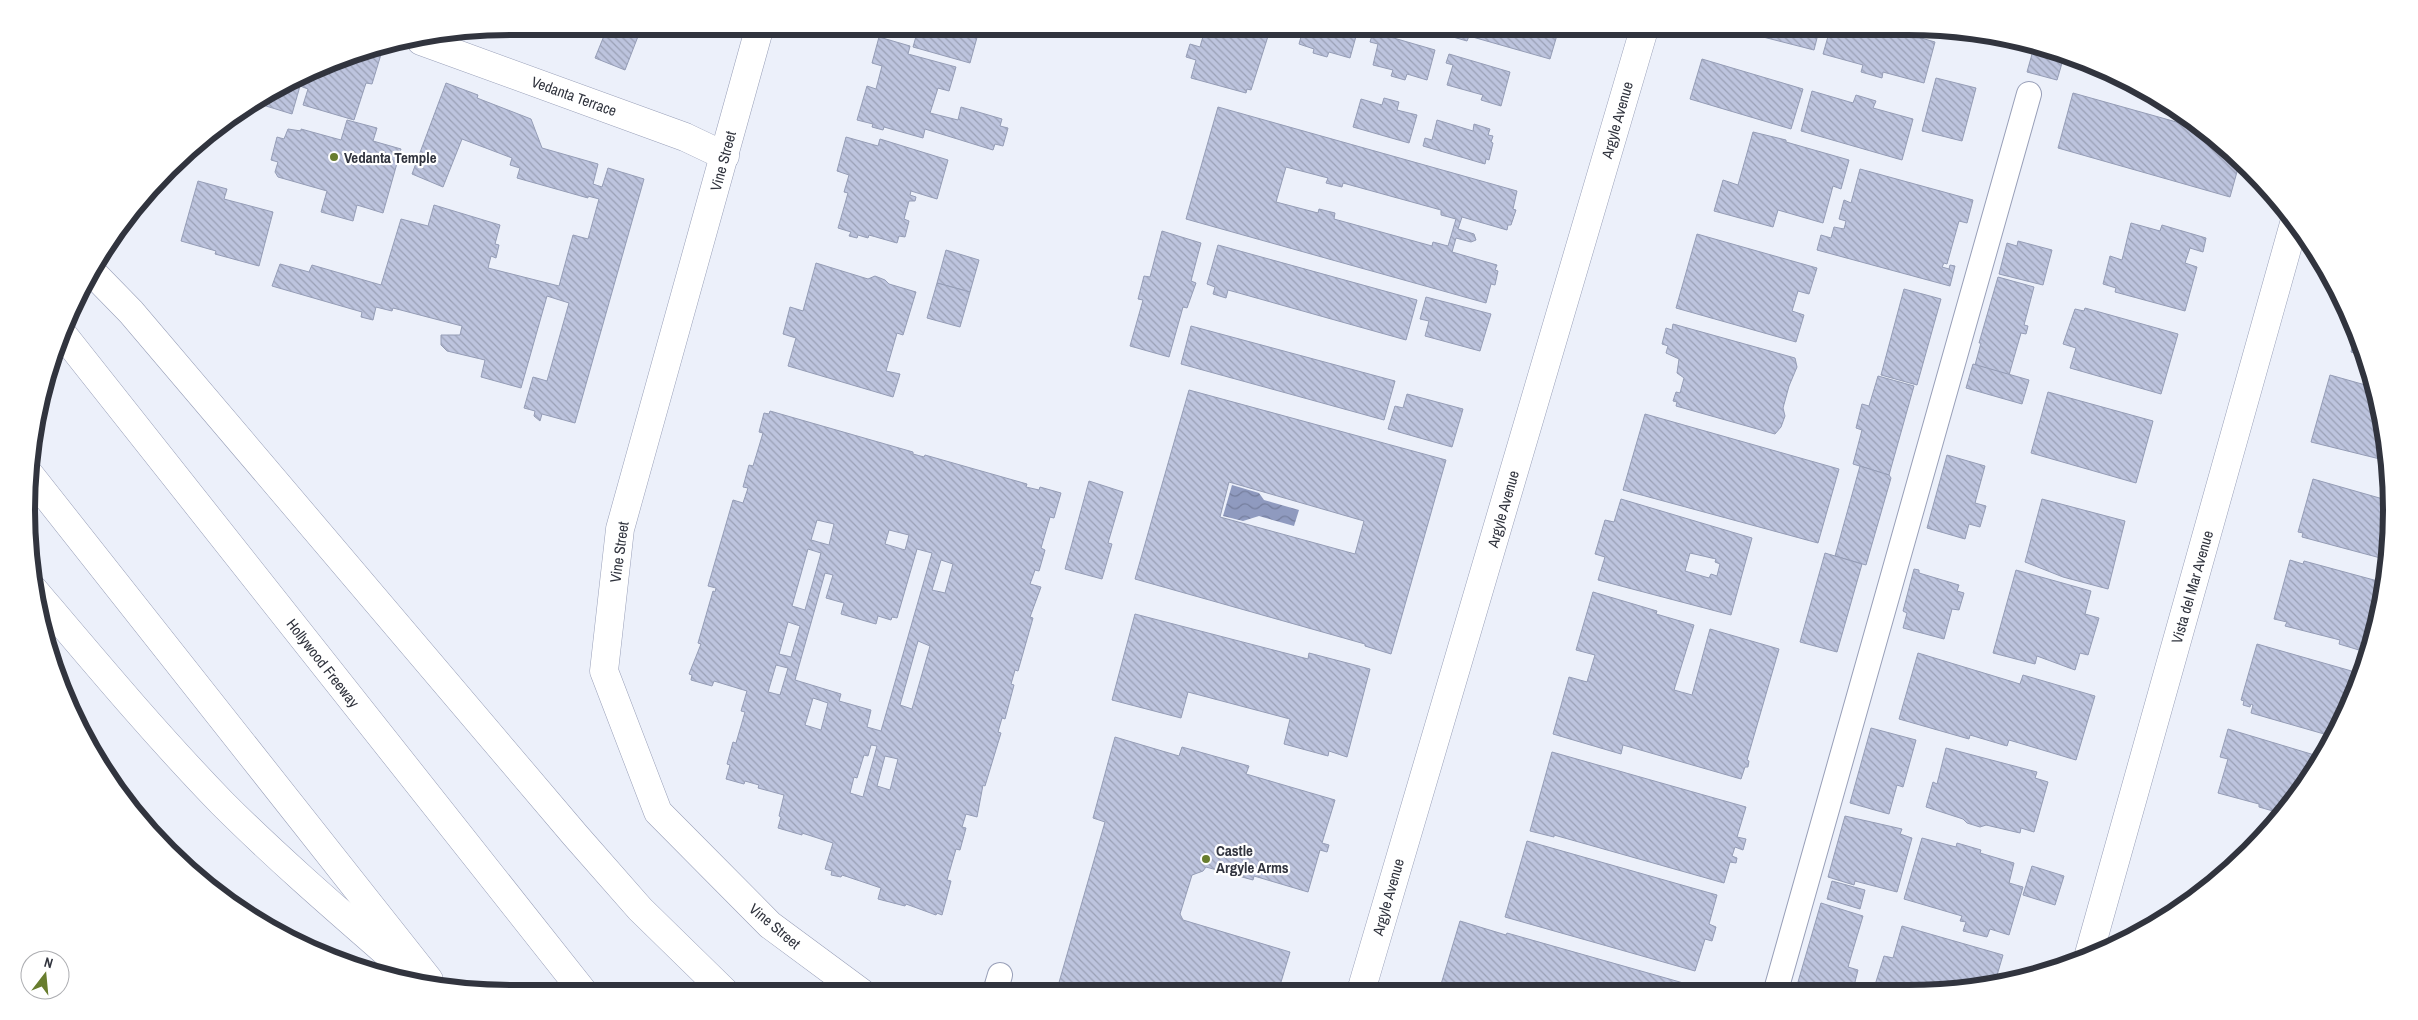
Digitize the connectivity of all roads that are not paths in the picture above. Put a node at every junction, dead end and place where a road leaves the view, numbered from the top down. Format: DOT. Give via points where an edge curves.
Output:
graph roads {
  1 [pos="758,35"];
  2 [pos="1642,35"];
  3 [pos="425,43"];
  4 [pos="2029,94"];
  5 [pos="725,156"];
  6 [pos="2292,231"];
  7 [pos="97,277"];
  8 [pos="67,339"];
  9 [pos="36,482"];
  10 [pos="44,601"];
  11 [pos="2090,949"];
  12 [pos="412,975"];
  13 [pos="427,978"];
  14 [pos="578,985"];
  15 [pos="718,985"];
  16 [pos="851,985"];
  17 [pos="1362,985"];
  18 [pos="1777,985"];
  1 -- 5 [label="main road, Vine Street"];
  2 -- 17 [label="main road, Argyle Avenue"];
  3 -- 5 [label="main road, Vedanta Terrace" via="685,137"];
  4 -- 18 [label="lane"];
  5 -- 16 [label="main road, Vine Street" via="620,528 604,671 658,812 770,925"];
  6 -- 11 [label="main road, Vista del Mar Avenue"];
  7 -- 15 [label="main road" via="131,312 575,835 640,908"];
  8 -- 14 [label="main road, Hollywood Freeway"];
  9 -- 13 [label="main road"];
  10 -- 12 [label="main road" via="222,803"];
}
